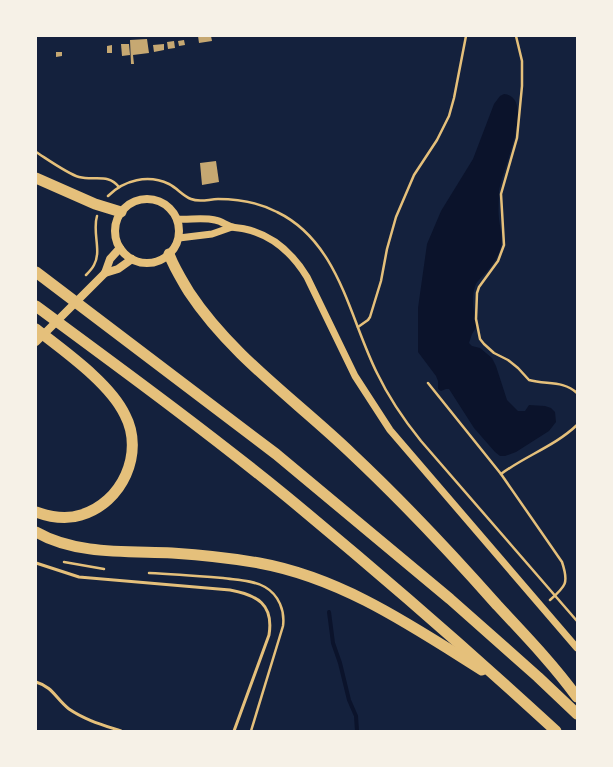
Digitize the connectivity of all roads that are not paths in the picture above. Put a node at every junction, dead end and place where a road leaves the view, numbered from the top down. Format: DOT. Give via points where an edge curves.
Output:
graph roads {
  1 [pos="36,178"];
  2 [pos="121,212"];
  3 [pos="177,219"];
  4 [pos="232,227"];
  5 [pos="178,238"];
  6 [pos="120,248"];
  7 [pos="169,254"];
  8 [pos="132,259"];
  9 [pos="36,272"];
  10 [pos="105,273"];
  11 [pos="36,306"];
  12 [pos="36,329"];
  13 [pos="36,342"];
  14 [pos="36,512"];
  15 [pos="36,532"];
  16 [pos="36,563"];
  17 [pos="577,648"];
  18 [pos="36,682"];
  19 [pos="508,687"];
  20 [pos="577,697"];
  21 [pos="577,714"];
  22 [pos="121,731"];
  23 [pos="234,731"];
  24 [pos="556,731"];
  1 -- 2 [label="highway"];
  2 -- 3 [label="main road" via="137,200 152,199 165,204"];
  2 -- 6 [label="main road" via="115,230"];
  3 -- 4 [label="street" via="214,220"];
  3 -- 5 [label="main road"];
  4 -- 5 [label="street" via="212,234"];
  4 -- 17 [label="street" via="267,238 296,261 307,277 355,376 390,430"];
  5 -- 7 [label="main road"];
  6 -- 8 [label="main road"];
  6 -- 10 [label="main road" via="110,259"];
  7 -- 8 [label="main road" via="155,262 147,263"];
  7 -- 20 [label="highway" via="182,282 216,328 242,356 327,430 384,485 486,592 560,674"];
  8 -- 10 [label="main road" via="118,269"];
  9 -- 21 [label="highway" via="276,454 450,599"];
  10 -- 13 [label="main road"];
  11 -- 19 [label="highway" via="285,496 459,642"];
  12 -- 14 [label="highway" via="110,392 126,416 132,438 129,467 120,486 106,500 80,516 57,517"];
  15 -- 19 [label="highway" via="62,542 89,548 235,559 268,565 311,578 374,604"];
  16 -- 23 [label="lane" via="79,576 230,590 257,598 269,613 271,624"];
  18 -- 22 [label="lane" via="52,690 68,708 83,717"];
  19 -- 24 [label="highway"];
}
